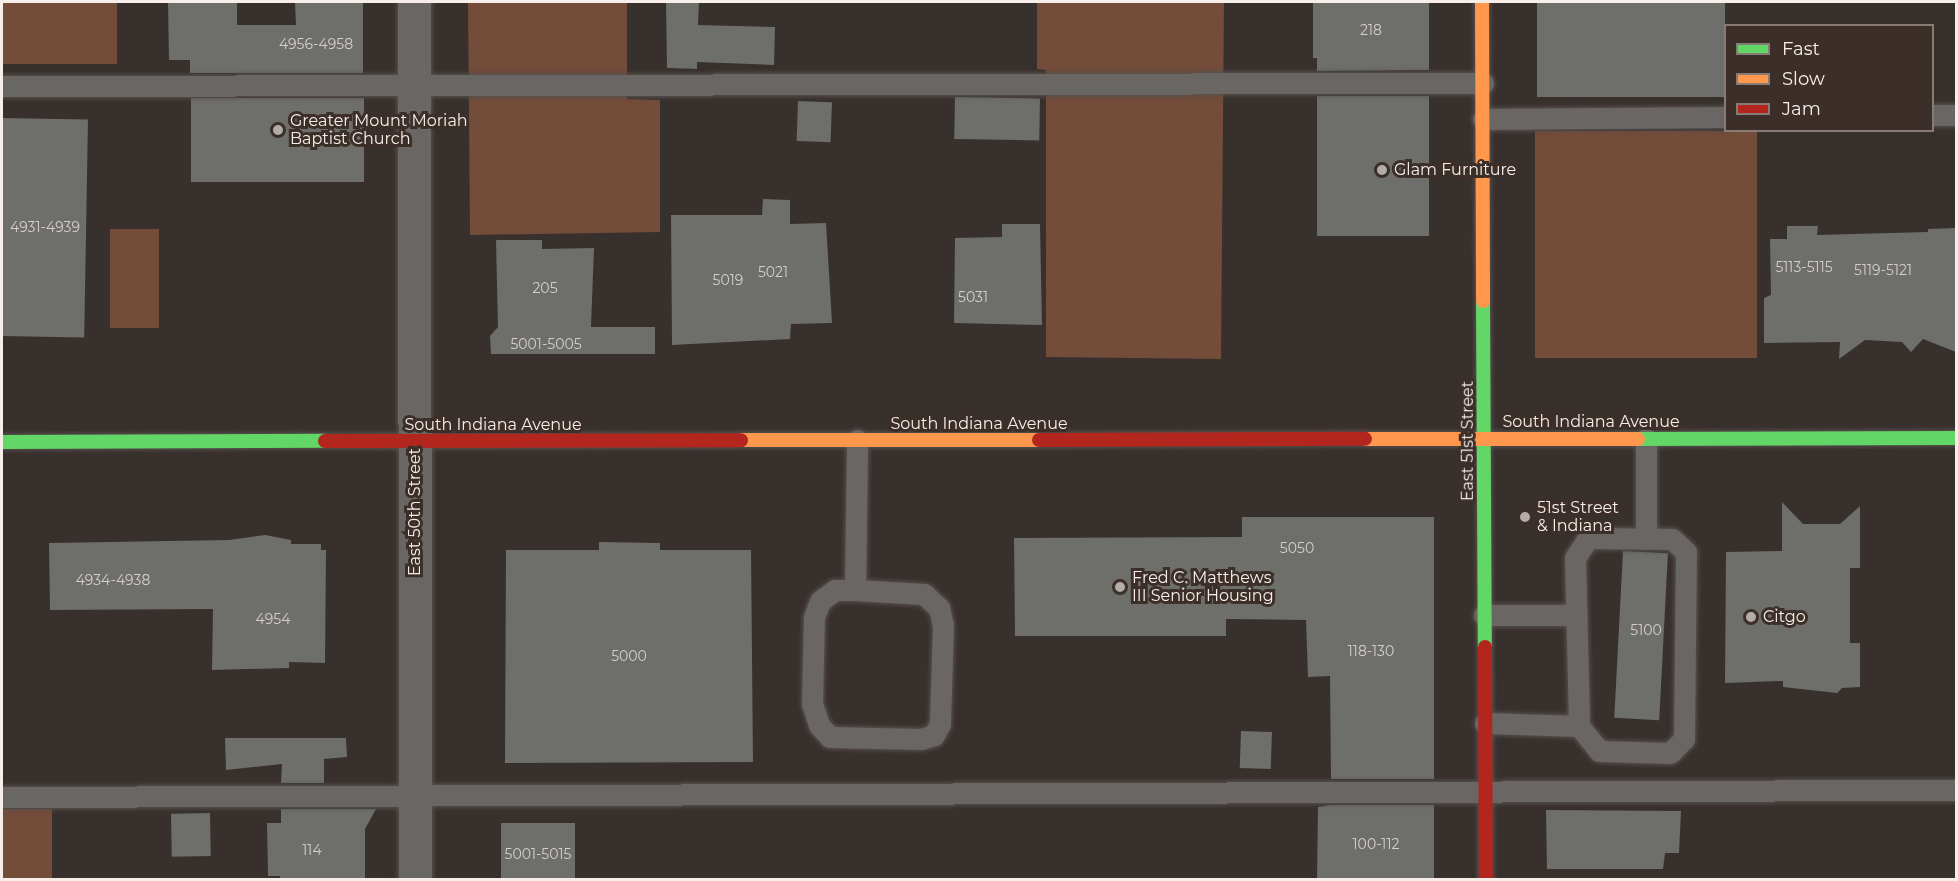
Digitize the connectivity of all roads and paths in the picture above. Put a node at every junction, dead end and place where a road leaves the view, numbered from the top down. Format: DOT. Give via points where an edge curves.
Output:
graph roads {
  1 [pos="414,2"];
  2 [pos="1482,2"];
  3 [pos="414,83"];
  4 [pos="1483,83"];
  5 [pos="2,86"];
  6 [pos="1956,114"];
  7 [pos="1934,115"];
  8 [pos="1724,117"];
  9 [pos="1483,119"];
  10 [pos="1956,438"];
  11 [pos="1484,439"];
  12 [pos="1646,439"];
  13 [pos="857,440"];
  14 [pos="415,441"];
  15 [pos="2,442"];
  16 [pos="1646,539"];
  17 [pos="855,590"];
  18 [pos="1485,615"];
  19 [pos="1576,615"];
  20 [pos="1485,723"];
  21 [pos="1579,726"];
  22 [pos="1486,790"];
  23 [pos="1956,790"];
  24 [pos="2,797"];
  25 [pos="415,797"];
  26 [pos="416,879"];
  27 [pos="1486,879"];
  1 -- 3 [label="street, East 50th Street"];
  2 -- 4 [label="street, East 51st Street"];
  3 -- 4 [label="lane"];
  3 -- 5 [label="lane"];
  3 -- 14 [label="street, East 50th Street"];
  4 -- 9 [label="street, East 51st Street"];
  6 -- 7 [label="lane"];
  8 -- 9 [label="lane"];
  9 -- 11 [label="street, East 51st Street"];
  10 -- 12 [label="street, South Indiana Avenue"];
  11 -- 12 [label="street, South Indiana Avenue"];
  11 -- 13 [label="street, South Indiana Avenue"];
  11 -- 18 [label="street, East 51st Street"];
  12 -- 16 [label="lane"];
  13 -- 14 [label="street, South Indiana Avenue"];
  13 -- 17 [label="lane"];
  14 -- 15 [label="street, South Indiana Avenue"];
  14 -- 25 [label="street, East 50th Street"];
  16 -- 19 [label="lane" via="1588,538 1575,558"];
  16 -- 21 [label="lane" via="1671,539 1686,552 1684,739 1670,753 1599,751"];
  17 -- 17 [label="lane" via="835,590 820,601 814,617 812,704 819,725 830,737 921,740 934,735 940,724 943,626 939,608 924,594"];
  18 -- 19 [label="lane"];
  18 -- 20 [label="street, East 51st Street"];
  19 -- 21 [label="lane"];
  20 -- 21 [label="lane"];
  20 -- 22 [label="street, East 51st Street"];
  22 -- 23 [label="lane"];
  22 -- 25 [label="lane"];
  22 -- 27 [label="street, East 51st Street"];
  24 -- 25 [label="lane"];
  25 -- 26 [label="street, East 50th Street"];
}
